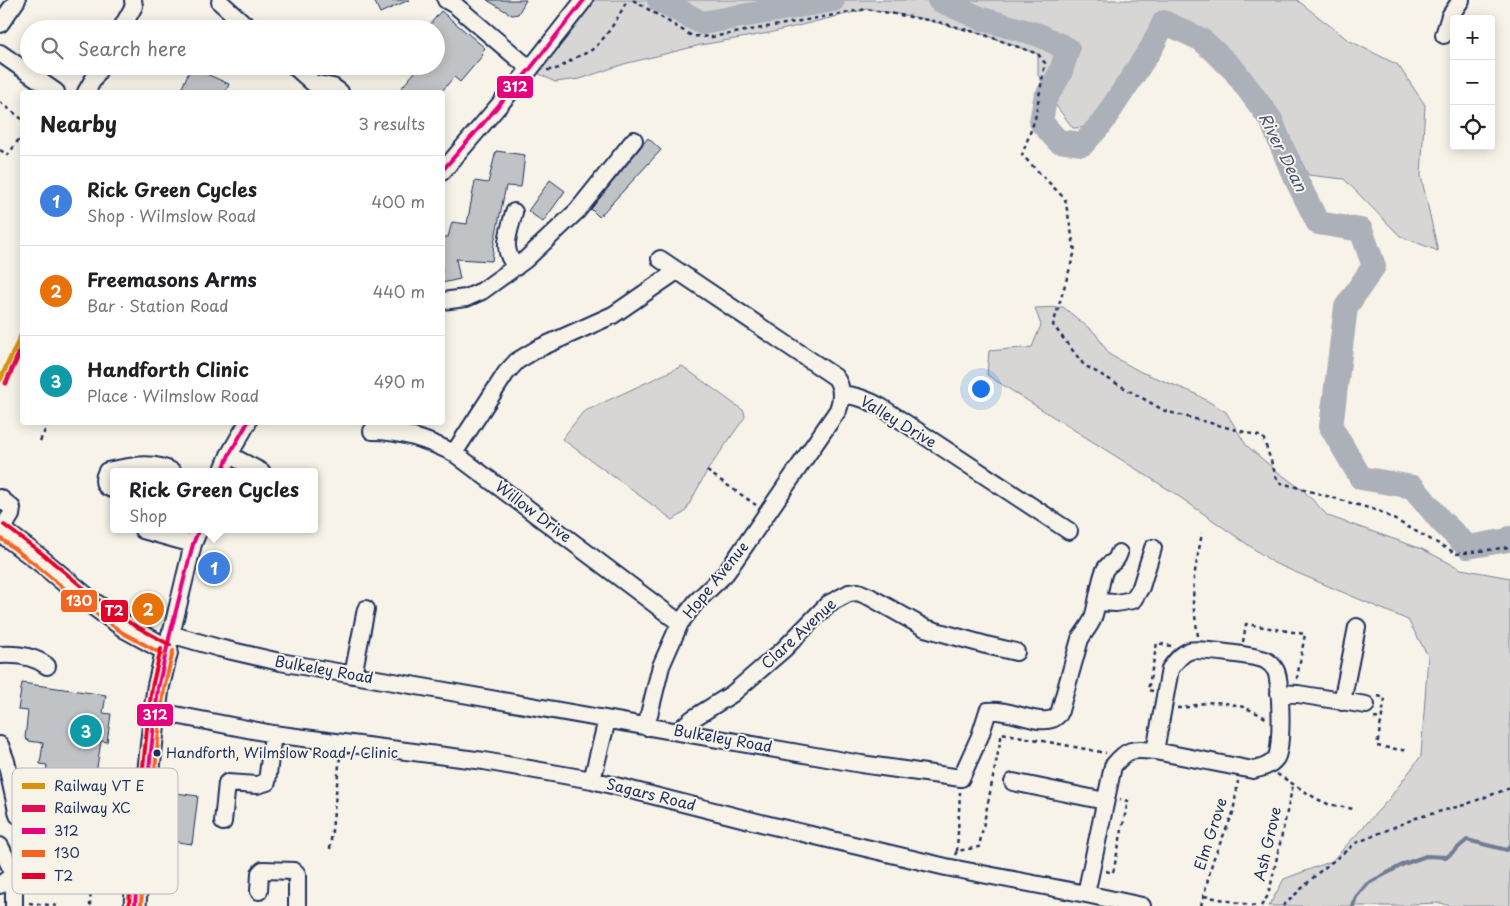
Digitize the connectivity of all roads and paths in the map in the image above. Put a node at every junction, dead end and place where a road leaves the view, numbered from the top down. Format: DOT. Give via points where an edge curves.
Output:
graph roads {
  1 [pos="17,0"];
  2 [pos="133,0"];
  3 [pos="446,0"];
  4 [pos="584,0"];
  5 [pos="627,0"];
  6 [pos="633,0"];
  7 [pos="1455,1"];
  8 [pos="220,2"];
  9 [pos="126,20"];
  10 [pos="240,20"];
  11 [pos="0,24"];
  12 [pos="1444,35"];
  13 [pos="0,53"];
  14 [pos="20,67"];
  15 [pos="530,69"];
  16 [pos="32,75"];
  17 [pos="96,75"];
  18 [pos="304,75"];
  19 [pos="53,90"];
  20 [pos="87,90"];
  21 [pos="337,90"];
  22 [pos="0,102"];
  23 [pos="20,117"];
  24 [pos="20,137"];
  25 [pos="634,140"];
  26 [pos="0,150"];
  27 [pos="445,168"];
  28 [pos="514,212"];
  29 [pos="660,259"];
  30 [pos="516,267"];
  31 [pos="677,271"];
  32 [pos="445,301"];
  33 [pos="841,394"];
  34 [pos="47,425"];
  35 [pos="246,425"];
  36 [pos="372,431"];
  37 [pos="40,440"];
  38 [pos="454,453"];
  39 [pos="230,455"];
  40 [pos="118,468"];
  41 [pos="163,468"];
  42 [pos="224,468"];
  43 [pos="254,468"];
  44 [pos="110,469"];
  45 [pos="707,471"];
  46 [pos="110,488"];
  47 [pos="0,498"];
  48 [pos="768,513"];
  49 [pos="1,531"];
  50 [pos="1069,532"];
  51 [pos="166,533"];
  52 [pos="1202,533"];
  53 [pos="196,537"];
  54 [pos="1510,547"];
  55 [pos="1153,548"];
  56 [pos="1119,553"];
  57 [pos="1098,602"];
  58 [pos="366,609"];
  59 [pos="680,623"];
  60 [pos="1357,627"];
  61 [pos="169,642"];
  62 [pos="1198,649"];
  63 [pos="1016,652"];
  64 [pos="0,655"];
  65 [pos="1241,655"];
  66 [pos="47,666"];
  67 [pos="353,675"];
  68 [pos="1279,686"];
  69 [pos="1370,700"];
  70 [pos="1342,702"];
  71 [pos="1163,706"];
  72 [pos="155,711"];
  73 [pos="608,720"];
  74 [pos="1280,725"];
  75 [pos="646,727"];
  76 [pos="678,731"];
  77 [pos="273,734"];
  78 [pos="342,742"];
  79 [pos="0,745"];
  80 [pos="1155,751"];
  81 [pos="1408,751"];
  82 [pos="3,761"];
  83 [pos="1269,765"];
  84 [pos="149,768"];
  85 [pos="1242,768"];
  86 [pos="961,778"];
  87 [pos="592,780"];
  88 [pos="1013,782"];
  89 [pos="1293,785"];
  90 [pos="1510,788"];
  91 [pos="12,793"];
  92 [pos="1106,798"];
  93 [pos="1354,809"];
  94 [pos="223,822"];
  95 [pos="0,846"];
  96 [pos="330,850"];
  97 [pos="957,851"];
  98 [pos="1092,868"];
  99 [pos="12,870"];
  100 [pos="12,876"];
  101 [pos="0,885"];
  102 [pos="259,890"];
  103 [pos="1086,894"];
  104 [pos="1204,896"];
  105 [pos="14,904"];
  106 [pos="59,906"];
  107 [pos="297,906"];
  108 [pos="1142,906"];
  109 [pos="1201,906"];
  110 [pos="1255,906"];
  111 [pos="1261,906"];
  112 [pos="1283,906"];
  1 -- 11 [label="street"];
  2 -- 9 [label="street" via="134,6"];
  3 -- 15 [label="street"];
  4 -- 15 [label="street"];
  5 -- 15 [label="path" via="602,41 590,51 554,70"];
  6 -- 54 [label="path" via="692,36 712,37 867,8 938,22 1038,54 1045,62 1035,119 1022,155 1065,199 1075,251 1053,325 1084,366 1165,410 1263,437 1278,482 1379,511 1457,554"];
  7 -- 12 [label="street"];
  8 -- 10 [label="street"];
  13 -- 14 [label="street"];
  15 -- 27 [label="street"];
  16 -- 19 [label="street"];
  17 -- 20 [label="street"];
  18 -- 21 [label="street" via="313,83"];
  22 -- 23 [label="path"];
  24 -- 26 [label="path" via="8,155"];
  25 -- 30 [label="street" via="577,211"];
  28 -- 30 [label="street" via="506,244"];
  29 -- 31 [label="street, Valley Drive"];
  30 -- 32 [label="street" via="482,291 466,298"];
  31 -- 33 [label="street, Valley Drive" via="835,377"];
  31 -- 38 [label="street" via="613,315 537,348 517,361"];
  33 -- 48 [label="street, Hope Avenue" via="838,410"];
  33 -- 50 [label="street, Valley Drive" via="868,400"];
  34 -- 37 [label="path"];
  35 -- 39 [label="street"];
  36 -- 38 [label="street, Willow Drive" via="412,436"];
  38 -- 59 [label="street, Willow Drive"];
  39 -- 42 [label="street"];
  39 -- 43 [label="street"];
  40 -- 41 [label="street" via="142,464"];
  44 -- 46 [label="street" via="106,470 104,484"];
  45 -- 48 [label="path"];
  47 -- 49 [label="street" via="12,508"];
  48 -- 59 [label="street, Hope Avenue" via="726,573"];
  49 -- 61 [label="main road" via="127,628"];
  51 -- 53 [label="street"];
  52 -- 62 [label="path" via="1193,603"];
  53 -- 61 [label="street"];
  55 -- 57 [label="street" via="1141,587 1133,600"];
  56 -- 57 [label="street" via="1117,561 1106,568"];
  57 -- 86 [label="street" via="1092,622 1080,639 1059,714 1042,720 997,709 988,711"];
  58 -- 67 [label="street"];
  59 -- 75 [label="street, Hope Avenue" via="661,666"];
  60 -- 70 [label="street"];
  61 -- 67 [label="street, Bulkeley Road" via="219,648"];
  61 -- 72 [label="main road"];
  62 -- 65 [label="street"];
  62 -- 71 [label="street" via="1185,653 1170,669"];
  63 -- 76 [label="street, Clare Avenue" via="925,628 870,597 858,592 850,593 828,604 784,649 732,694"];
  64 -- 66 [label="street" via="32,658"];
  65 -- 68 [label="street" via="1267,661 1275,670"];
  65 -- 68 [label="path" via="1246,624 1306,634 1297,678"];
  67 -- 73 [label="street, Bulkeley Road"];
  68 -- 70 [label="street" via="1298,694"];
  68 -- 74 [label="street"];
  69 -- 70 [label="street"];
  69 -- 81 [label="path" via="1385,698 1377,746"];
  71 -- 74 [label="path" via="1184,708 1206,703 1240,706"];
  71 -- 80 [label="street"];
  72 -- 77 [label="street, Sagars Road"];
  72 -- 84 [label="main road"];
  73 -- 75 [label="street, Bulkeley Road"];
  73 -- 87 [label="street"];
  74 -- 83 [label="street" via="1279,750"];
  75 -- 76 [label="street, Bulkeley Road"];
  76 -- 86 [label="street, Bulkeley Road" via="861,764"];
  77 -- 78 [label="street, Sagars Road"];
  77 -- 94 [label="street" via="266,782 257,785 227,783"];
  78 -- 87 [label="street, Sagars Road" via="484,761"];
  78 -- 96 [label="path"];
  79 -- 82 [label="street"];
  80 -- 85 [label="street"];
  80 -- 92 [label="street" via="1125,752 1113,766"];
  82 -- 91 [label="street"];
  83 -- 85 [label="street" via="1253,770"];
  83 -- 89 [label="path"];
  85 -- 104 [label="path, Elm Grove" via="1233,812 1213,860"];
  86 -- 97 [label="path"];
  87 -- 103 [label="street, Sagars Road" via="937,865"];
  88 -- 92 [label="street"];
  89 -- 93 [label="path" via="1316,800"];
  89 -- 111 [label="path, Ash Grove" via="1271,884"];
  90 -- 112 [label="path" via="1416,818 1356,843 1318,872"];
  92 -- 98 [label="street"];
  92 -- 98 [label="path" via="1128,800 1113,873"];
  95 -- 99 [label="street"];
  98 -- 103 [label="street"];
  100 -- 101 [label="street"];
  102 -- 107 [label="street" via="263,870 294,870 297,874"];
  103 -- 108 [label="street, Sagars Road"];
  104 -- 109 [label="path, Elm Grove"];
  104 -- 110 [label="path"];
  105 -- 106 [label="path"];
}
